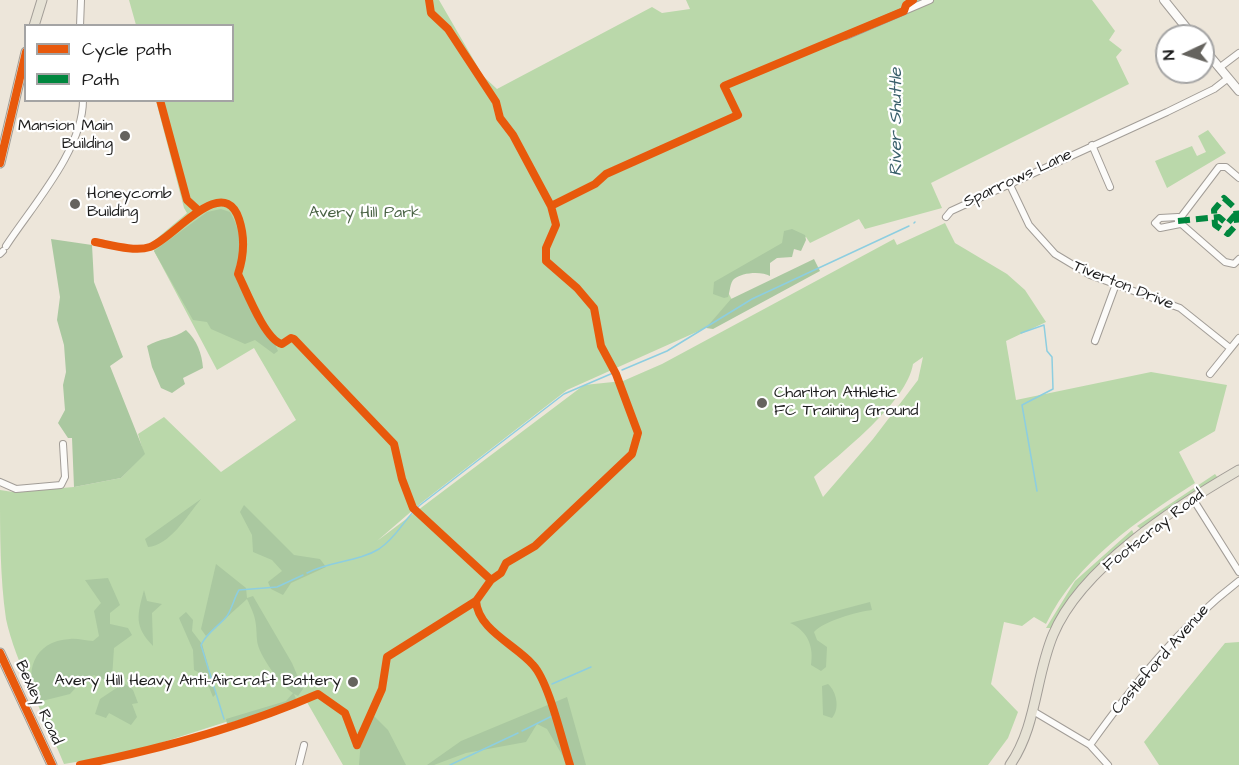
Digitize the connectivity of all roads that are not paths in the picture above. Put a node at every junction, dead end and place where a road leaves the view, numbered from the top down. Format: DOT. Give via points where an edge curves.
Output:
graph roads {
  1 [pos="42,0"];
  2 [pos="81,0"];
  3 [pos="930,0"];
  4 [pos="1164,0"];
  5 [pos="35,24"];
  6 [pos="80,24"];
  7 [pos="1183,24"];
  8 [pos="846,36"];
  9 [pos="1239,53"];
  10 [pos="24,61"];
  11 [pos="1215,63"];
  12 [pos="1219,68"];
  13 [pos="1227,79"];
  14 [pos="1239,91"];
  15 [pos="83,102"];
  16 [pos="1092,145"];
  17 [pos="0,163"];
  18 [pos="1239,178"];
  19 [pos="1009,183"];
  20 [pos="1110,187"];
  21 [pos="946,217"];
  22 [pos="3,250"];
  23 [pos="1239,259"];
  24 [pos="1116,284"];
  25 [pos="1239,338"];
  26 [pos="1095,341"];
  27 [pos="1230,348"];
  28 [pos="1210,374"];
  29 [pos="63,444"];
  30 [pos="1239,470"];
  31 [pos="0,482"];
  32 [pos="1193,499"];
  33 [pos="1239,572"];
  34 [pos="1239,581"];
  35 [pos="0,653"];
  36 [pos="1033,711"];
  37 [pos="304,744"];
  38 [pos="1090,745"];
  39 [pos="52,765"];
  40 [pos="299,765"];
  41 [pos="1010,765"];
  42 [pos="1108,765"];
  1 -- 5 [label="main road"];
  2 -- 6 [label="street"];
  3 -- 8 [label="street"];
  4 -- 7 [label="street"];
  9 -- 12 [label="street"];
  10 -- 17 [label="main road"];
  11 -- 12 [label="street"];
  12 -- 13 [label="street"];
  13 -- 14 [label="street"];
  13 -- 16 [label="street, Sparrows Lane" via="1196,98"];
  15 -- 22 [label="street" via="71,146"];
  16 -- 19 [label="street, Sparrows Lane"];
  16 -- 20 [label="street, Sparrows Lane"];
  18 -- 23 [label="street" via="1226,167 1219,167 1179,221 1225,262 1234,264"];
  19 -- 21 [label="street, Sparrows Lane"];
  19 -- 24 [label="street, Tiverton Drive" via="1029,225 1055,254 1090,275"];
  24 -- 26 [label="street"];
  24 -- 27 [label="street, Tiverton Drive" via="1180,308"];
  25 -- 27 [label="street"];
  27 -- 28 [label="street"];
  29 -- 31 [label="street" via="65,477 61,485 16,489"];
  30 -- 32 [label="main road, Footscray Road"];
  32 -- 33 [label="street"];
  32 -- 36 [label="main road, Footscray Road" via="1129,546 1080,593 1053,634"];
  34 -- 38 [label="street, Castleford Avenue" via="1195,617 1116,708"];
  35 -- 39 [label="main road, Bexley Road"];
  36 -- 38 [label="street"];
  36 -- 41 [label="main road, Footscray Road" via="1023,743"];
  37 -- 40 [label="street"];
  38 -- 42 [label="street"];
}
